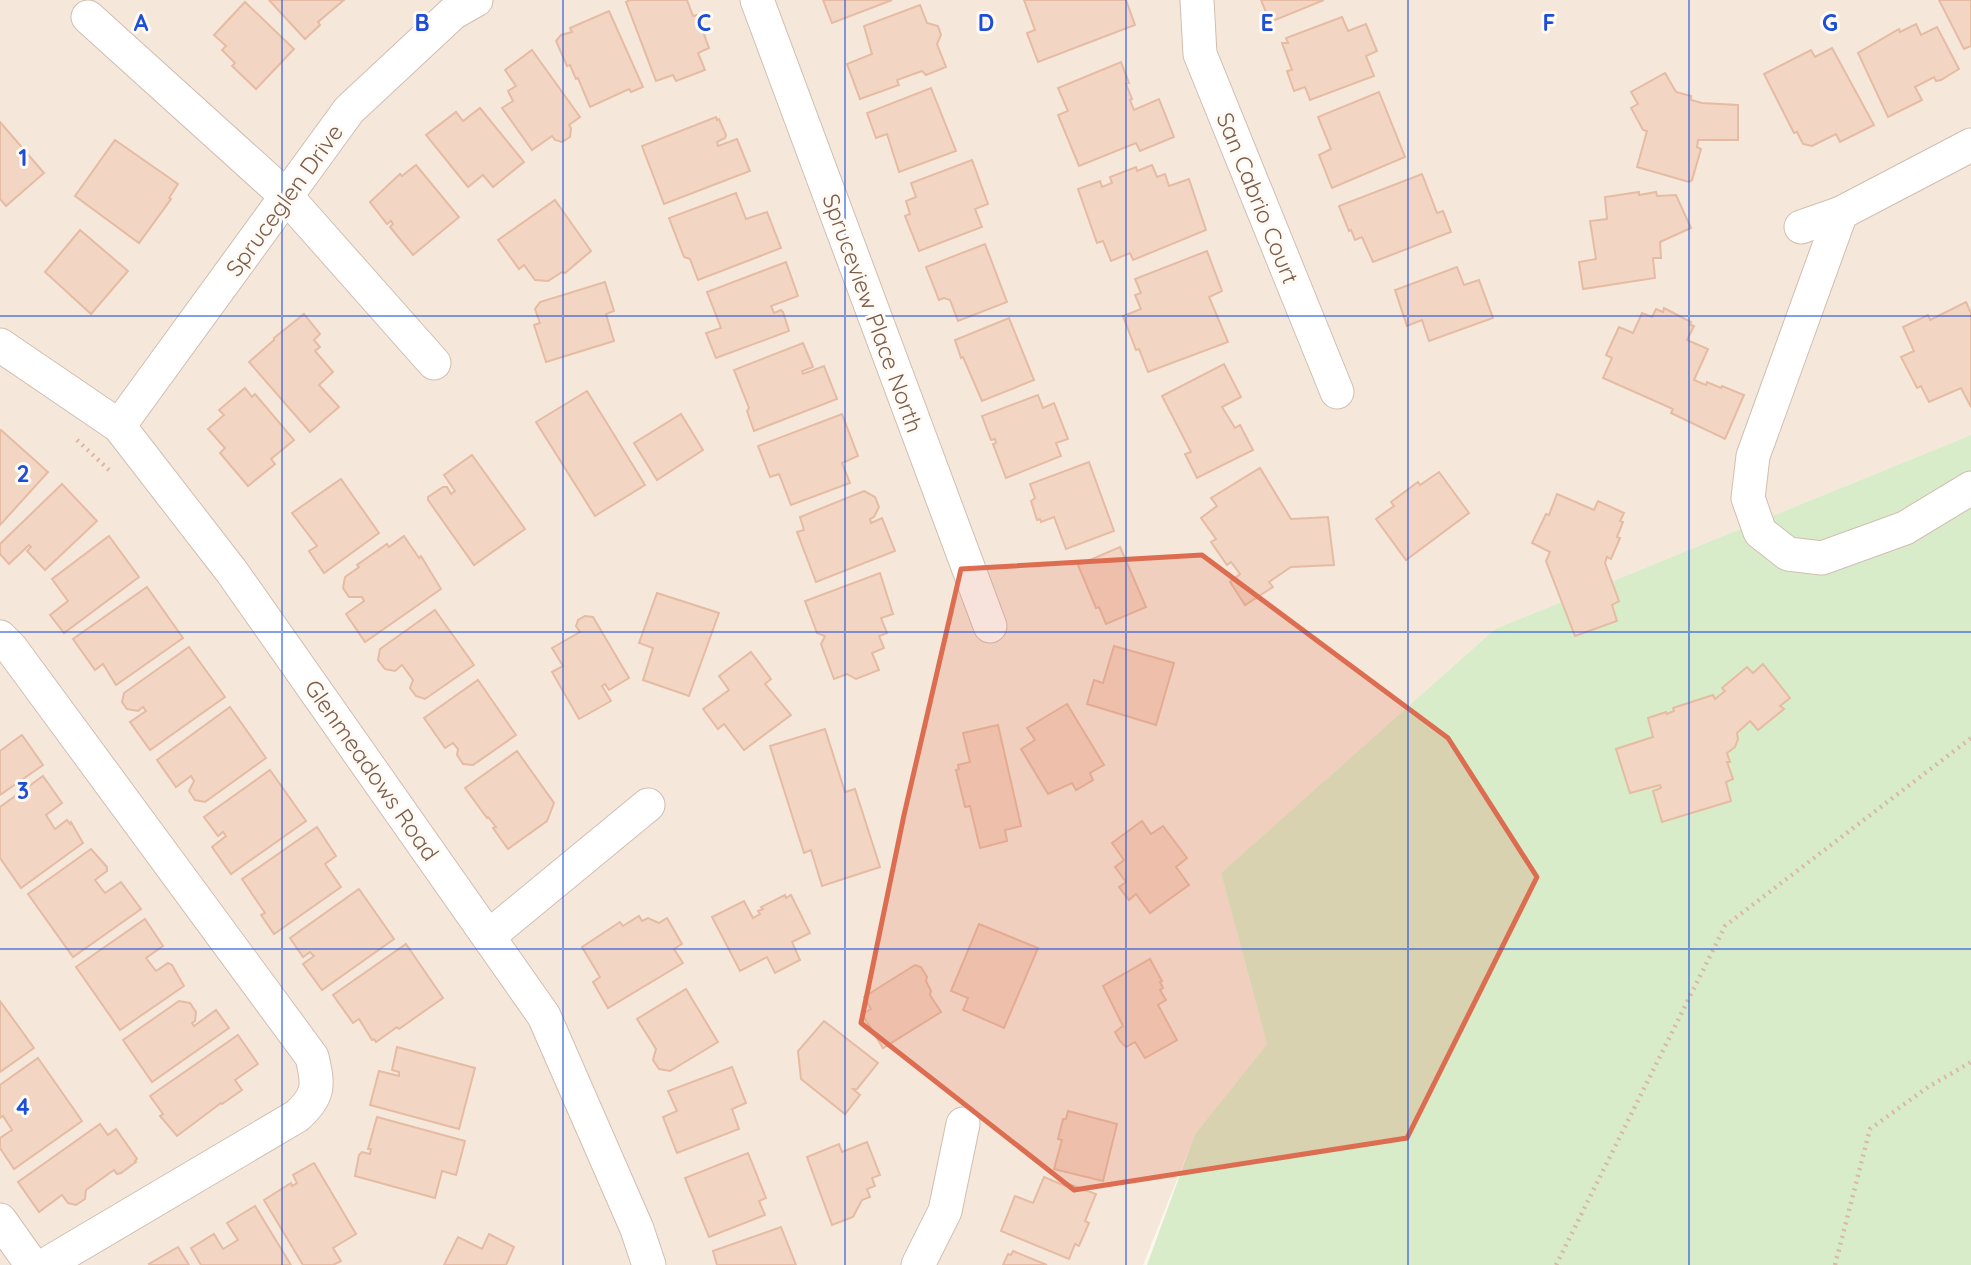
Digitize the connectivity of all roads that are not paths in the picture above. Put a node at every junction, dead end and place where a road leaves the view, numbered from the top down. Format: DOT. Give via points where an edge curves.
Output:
graph roads {
  1 [pos="476,0"];
  2 [pos="757,0"];
  3 [pos="1197,0"];
  4 [pos="88,17"];
  5 [pos="1971,145"];
  6 [pos="286,197"];
  7 [pos="1841,213"];
  8 [pos="1801,227"];
  9 [pos="0,345"];
  10 [pos="434,363"];
  11 [pos="1337,392"];
  12 [pos="119,426"];
  13 [pos="1971,488"];
  14 [pos="990,626"];
  15 [pos="0,637"];
  16 [pos="648,805"];
  17 [pos="489,936"];
  18 [pos="963,1124"];
  19 [pos="0,1220"];
  20 [pos="32,1265"];
  21 [pos="45,1265"];
  22 [pos="649,1265"];
  23 [pos="918,1265"];
  1 -- 6 [label="street, Spruceglen Drive" via="453,12 349,110"];
  2 -- 14 [label="street, Spruceview Place North"];
  3 -- 11 [label="street, San Cabrio Court" via="1200,54"];
  4 -- 6 [label="street"];
  5 -- 7 [label="street"];
  6 -- 10 [label="street"];
  6 -- 12 [label="street, Spruceglen Drive"];
  7 -- 8 [label="street"];
  7 -- 13 [label="street" via="1753,456 1748,498 1760,533 1788,554 1822,558 1905,527"];
  9 -- 12 [label="street, Glenmeadows Road"];
  12 -- 17 [label="street, Glenmeadows Road" via="232,572"];
  15 -- 21 [label="street" via="313,1057 318,1079 313,1101 297,1116"];
  16 -- 17 [label="street"];
  17 -- 22 [label="street, Glenmeadows Road" via="544,1016"];
  18 -- 23 [label="street" via="946,1211"];
  19 -- 20 [label="street"];
}
